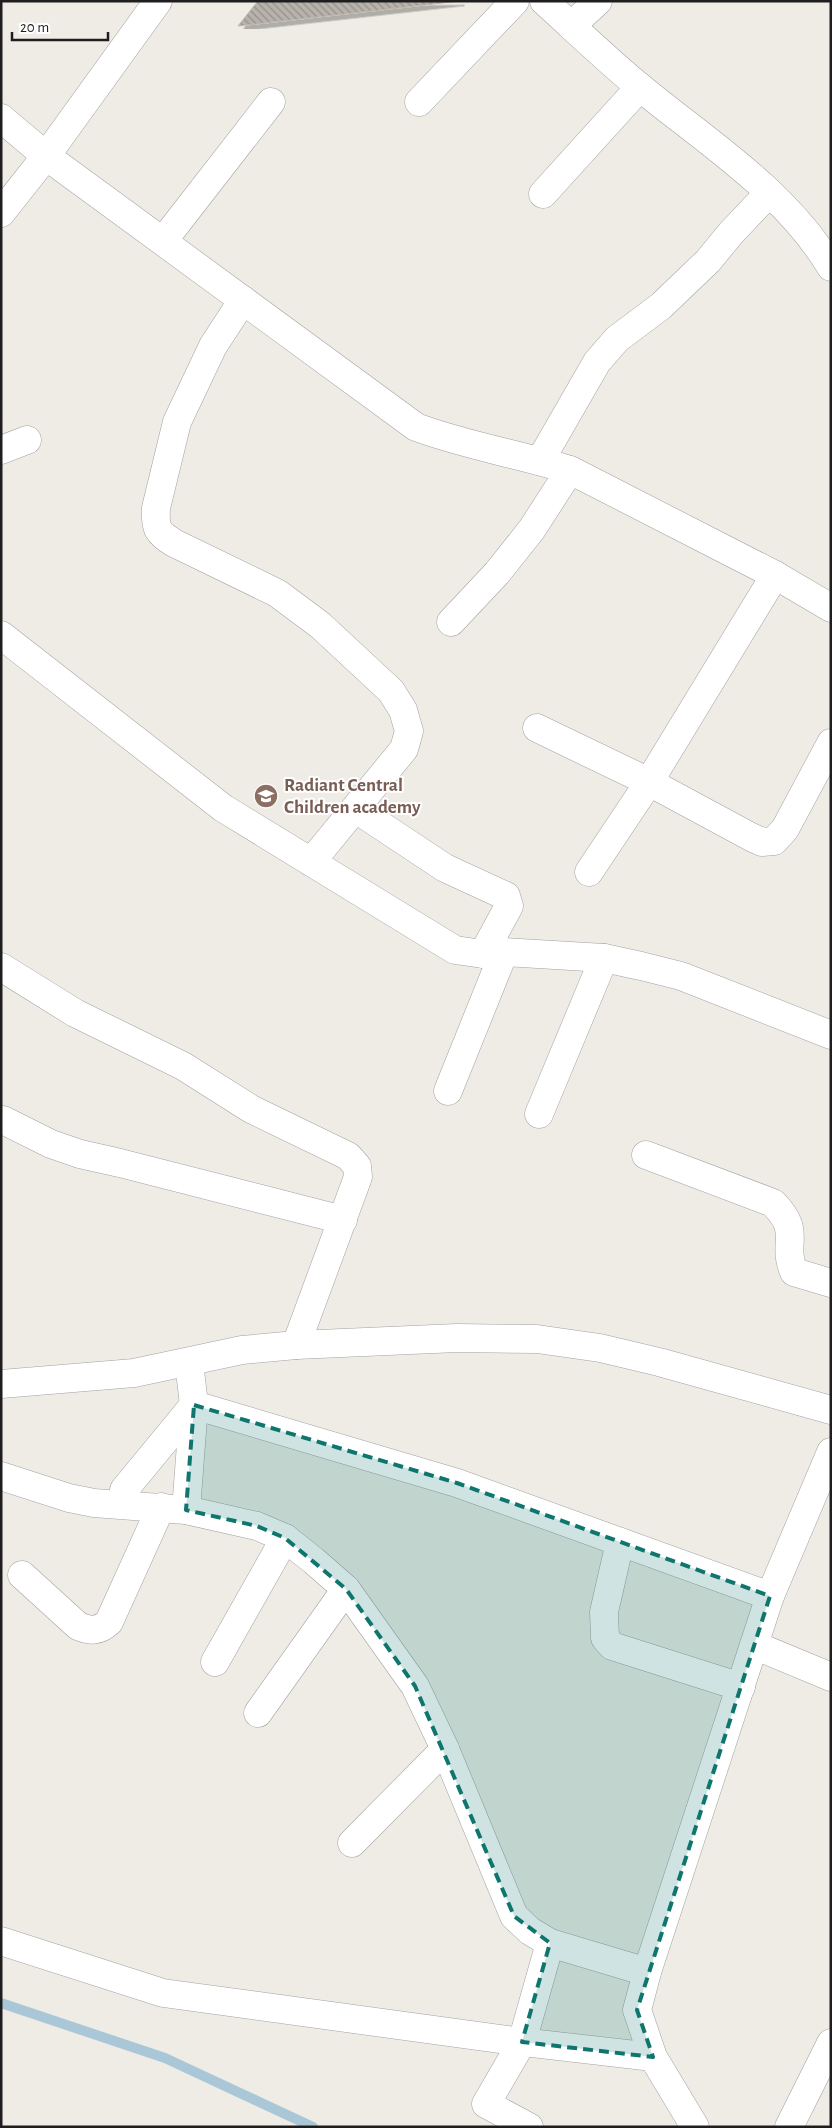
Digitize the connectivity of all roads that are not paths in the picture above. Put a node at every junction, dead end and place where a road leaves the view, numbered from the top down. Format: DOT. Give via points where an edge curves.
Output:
graph roads {
  1 [pos="158,1"];
  2 [pos="515,1"];
  3 [pos="544,1"];
  4 [pos="598,1"];
  5 [pos="571,26"];
  6 [pos="640,87"];
  7 [pos="271,102"];
  8 [pos="419,102"];
  9 [pos="1,118"];
  10 [pos="46,156"];
  11 [pos="769,193"];
  12 [pos="543,194"];
  13 [pos="1,213"];
  14 [pos="163,241"];
  15 [pos="831,267"];
  16 [pos="243,300"];
  17 [pos="27,440"];
  18 [pos="1,450"];
  19 [pos="540,461"];
  20 [pos="570,470"];
  21 [pos="775,575"];
  22 [pos="831,608"];
  23 [pos="451,622"];
  24 [pos="1,635"];
  25 [pos="538,728"];
  26 [pos="831,743"];
  27 [pos="649,782"];
  28 [pos="356,809"];
  29 [pos="311,862"];
  30 [pos="590,872"];
  31 [pos="493,953"];
  32 [pos="604,958"];
  33 [pos="1,967"];
  34 [pos="831,1035"];
  35 [pos="448,1091"];
  36 [pos="539,1114"];
  37 [pos="3,1120"];
  38 [pos="646,1155"];
  39 [pos="343,1220"];
  40 [pos="831,1283"];
  41 [pos="296,1345"];
  42 [pos="189,1362"];
  43 [pos="1,1384"];
  44 [pos="194,1405"];
  45 [pos="831,1410"];
  46 [pos="831,1452"];
  47 [pos="1,1476"];
  48 [pos="124,1490"];
  49 [pos="174,1508"];
  50 [pos="285,1538"];
  51 [pos="620,1542"];
  52 [pos="22,1575"];
  53 [pos="346,1589"];
  54 [pos="770,1596"];
  55 [pos="754,1645"];
  56 [pos="215,1662"];
  57 [pos="831,1676"];
  58 [pos="741,1687"];
  59 [pos="258,1714"];
  60 [pos="445,1749"];
  61 [pos="352,1843"];
  62 [pos="1,1941"];
  63 [pos="550,1943"];
  64 [pos="647,1972"];
  65 [pos="522,2042"];
  66 [pos="831,2043"];
  67 [pos="653,2057"];
  68 [pos="796,2125"];
  69 [pos="529,2127"];
  70 [pos="695,2127"];
  1 -- 10 [label="street"];
  2 -- 8 [label="street"];
  3 -- 5 [label="street"];
  4 -- 5 [label="street"];
  5 -- 6 [label="street"];
  6 -- 11 [label="street" via="737,163"];
  6 -- 12 [label="street"];
  7 -- 14 [label="street"];
  9 -- 10 [label="street"];
  10 -- 13 [label="street"];
  10 -- 14 [label="street"];
  11 -- 15 [label="street" via="816,242"];
  11 -- 19 [label="street" via="708,261 662,306 617,339 597,362"];
  14 -- 16 [label="street"];
  16 -- 19 [label="street" via="416,427 450,440"];
  16 -- 28 [label="street" via="213,346 177,422 155,523 159,533 174,543 277,593 320,625 391,691 403,710 409,732 404,749"];
  17 -- 18 [label="street"];
  19 -- 20 [label="street"];
  20 -- 21 [label="street"];
  20 -- 23 [label="street" via="532,529 497,573"];
  21 -- 22 [label="street"];
  21 -- 27 [label="street"];
  24 -- 29 [label="street" via="223,808"];
  25 -- 27 [label="street"];
  26 -- 27 [label="street" via="785,829 774,841 762,842 751,837"];
  27 -- 30 [label="street"];
  28 -- 29 [label="street"];
  28 -- 31 [label="street" via="445,868 506,896 509,906"];
  29 -- 31 [label="street" via="455,950"];
  31 -- 32 [label="street"];
  31 -- 35 [label="street"];
  32 -- 34 [label="street" via="681,976"];
  32 -- 36 [label="street"];
  33 -- 39 [label="street" via="75,1013 183,1066 251,1110 348,1156 357,1166 358,1177"];
  37 -- 39 [label="street" via="51,1144 80,1154"];
  38 -- 40 [label="street" via="773,1204 790,1223 790,1264 794,1272"];
  39 -- 41 [label="street"];
  41 -- 42 [label="street" via="242,1350"];
  41 -- 45 [label="street" via="457,1338 536,1339 600,1348 650,1360"];
  42 -- 43 [label="street" via="134,1373"];
  42 -- 44 [label="street"];
  44 -- 48 [label="street"];
  44 -- 49 [label="street"];
  44 -- 51 [label="street" via="456,1483"];
  46 -- 54 [label="street"];
  47 -- 49 [label="street" via="94,1503"];
  49 -- 50 [label="street" via="257,1526"];
  49 -- 52 [label="street" via="101,1630 78,1626"];
  50 -- 53 [label="street"];
  50 -- 56 [label="street"];
  51 -- 54 [label="street"];
  51 -- 58 [label="street" via="604,1612 605,1638 612,1646"];
  53 -- 59 [label="street"];
  53 -- 60 [label="street" via="415,1686"];
  54 -- 55 [label="street"];
  55 -- 57 [label="street"];
  55 -- 58 [label="street"];
  58 -- 64 [label="street"];
  60 -- 61 [label="street"];
  60 -- 63 [label="street" via="514,1916"];
  62 -- 65 [label="street" via="163,1994"];
  63 -- 64 [label="street"];
  63 -- 65 [label="street"];
  64 -- 67 [label="street" via="637,2010"];
  65 -- 67 [label="street"];
  65 -- 69 [label="street" via="486,2104"];
  66 -- 68 [label="street"];
  67 -- 70 [label="street"];
}
